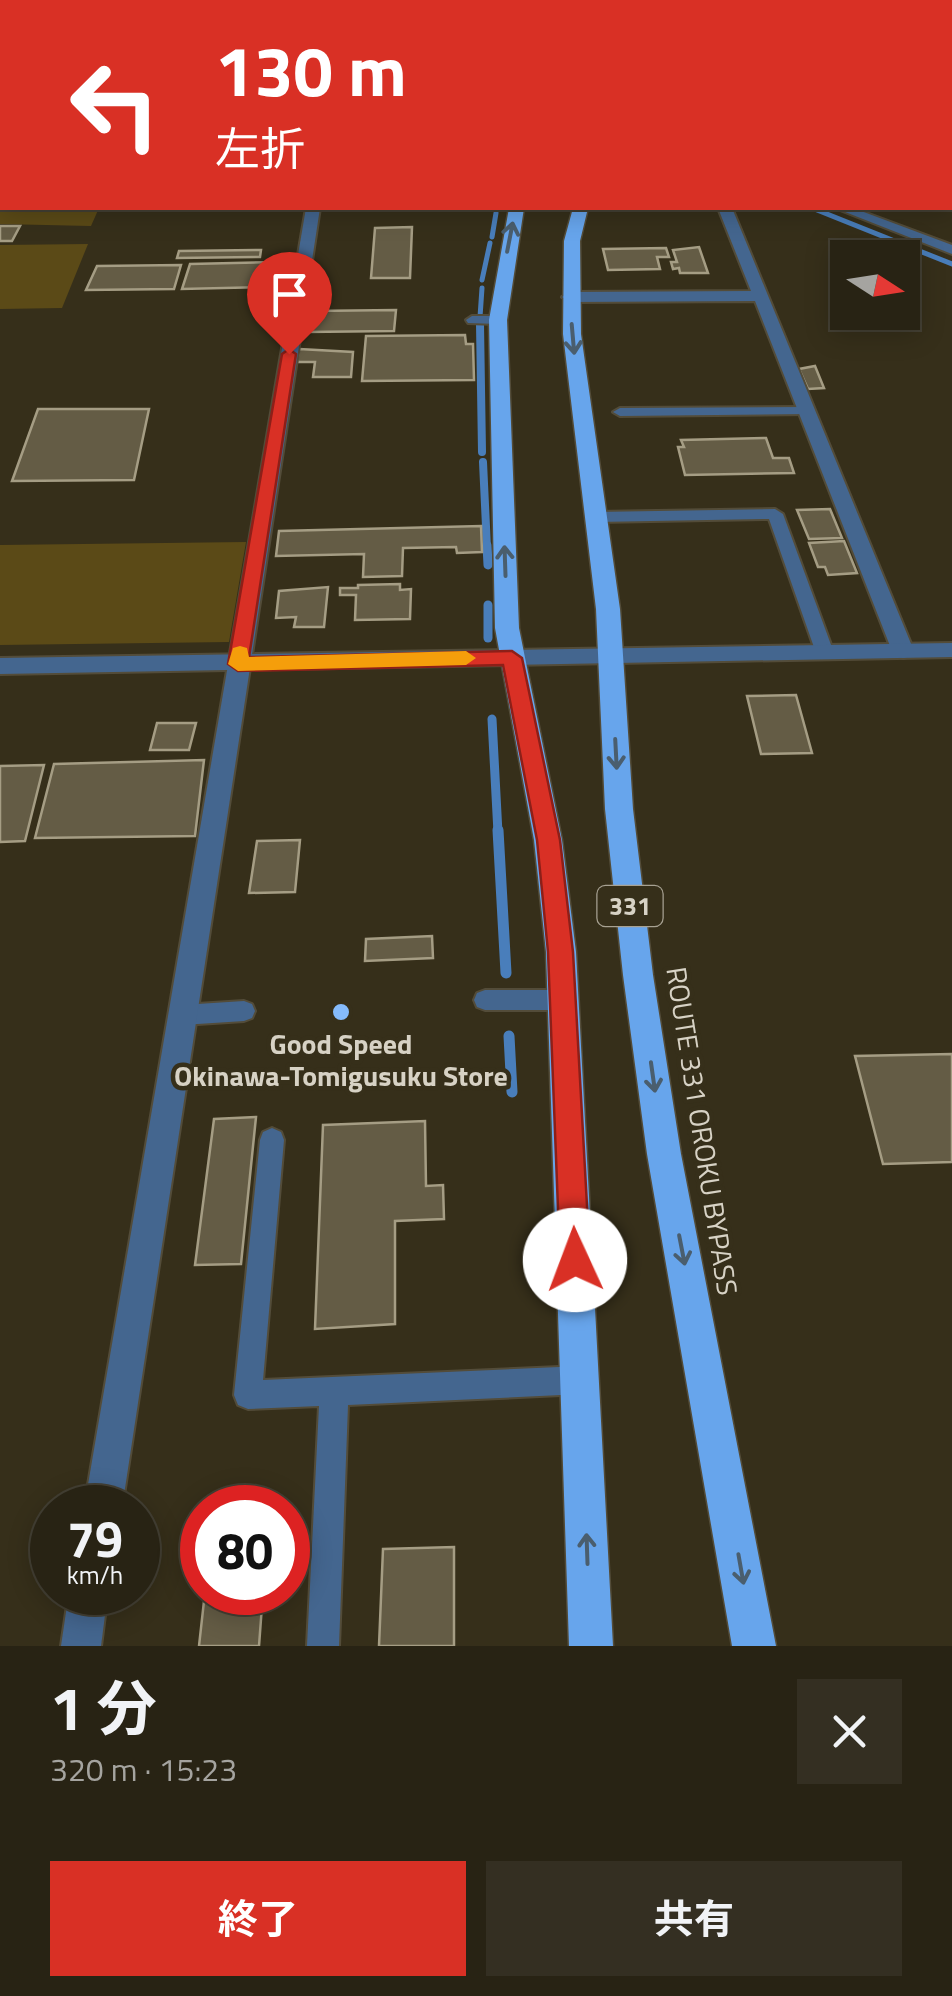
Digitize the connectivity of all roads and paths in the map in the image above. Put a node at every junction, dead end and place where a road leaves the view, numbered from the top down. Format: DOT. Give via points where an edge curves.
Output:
graph roads {
  1 [pos="313,210"];
  2 [pos="516,210"];
  3 [pos="580,210"];
  4 [pos="726,210"];
  5 [pos="847,210"];
  6 [pos="952,250"];
  7 [pos="758,296"];
  8 [pos="570,298"];
  9 [pos="472,320"];
  10 [pos="498,320"];
  11 [pos="620,412"];
  12 [pos="804,412"];
  13 [pos="596,517"];
  14 [pos="952,650"];
  15 [pos="903,651"];
  16 [pos="825,653"];
  17 [pos="611,656"];
  18 [pos="512,658"];
  19 [pos="238,664"];
  20 [pos="0,666"];
  21 [pos="485,1000"];
  22 [pos="564,1000"];
  23 [pos="244,1011"];
  24 [pos="182,1014"];
  25 [pos="272,1140"];
  26 [pos="582,1380"];
  27 [pos="334,1392"];
  28 [pos="107,1485"];
  29 [pos="86,1615"];
  30 [pos="81,1646"];
  31 [pos="323,1646"];
  32 [pos="591,1646"];
  33 [pos="754,1646"];
  1 -- 19 [label="street"];
  10 -- 2 [label="highway, 331, one-way"];
  3 -- 8 [label="highway, ROUTE 331 OROKU BYPASS / 331"];
  4 -- 7 [label="street"];
  5 -- 6 [label="street"];
  7 -- 8 [label="street"];
  7 -- 12 [label="street"];
  8 -- 13 [label="highway, ROUTE 331 OROKU BYPASS / 331, one-way"];
  9 -- 10 [label="lane"];
  18 -- 10 [label="highway, 331, one-way"];
  11 -- 12 [label="lane"];
  12 -- 15 [label="street"];
  13 -- 16 [label="lane" via="775,514"];
  13 -- 17 [label="highway, ROUTE 331 OROKU BYPASS / 331"];
  14 -- 15 [label="street"];
  15 -- 16 [label="street"];
  16 -- 17 [label="street"];
  17 -- 18 [label="street"];
  17 -- 33 [label="highway, ROUTE 331 OROKU BYPASS / 331, one-way" via="619,809 661,1136"];
  18 -- 19 [label="street"];
  18 -- 22 [label="highway, 331" via="548,840"];
  19 -- 20 [label="street"];
  19 -- 24 [label="street"];
  21 -- 22 [label="lane"];
  22 -- 26 [label="highway, 331"];
  23 -- 24 [label="lane"];
  24 -- 28 [label="street"];
  25 -- 27 [label="lane" via="248,1394"];
  26 -- 27 [label="lane"];
  32 -- 26 [label="highway, 331, one-way"];
  27 -- 31 [label="lane"];
  29 -- 30 [label="street"];
}
